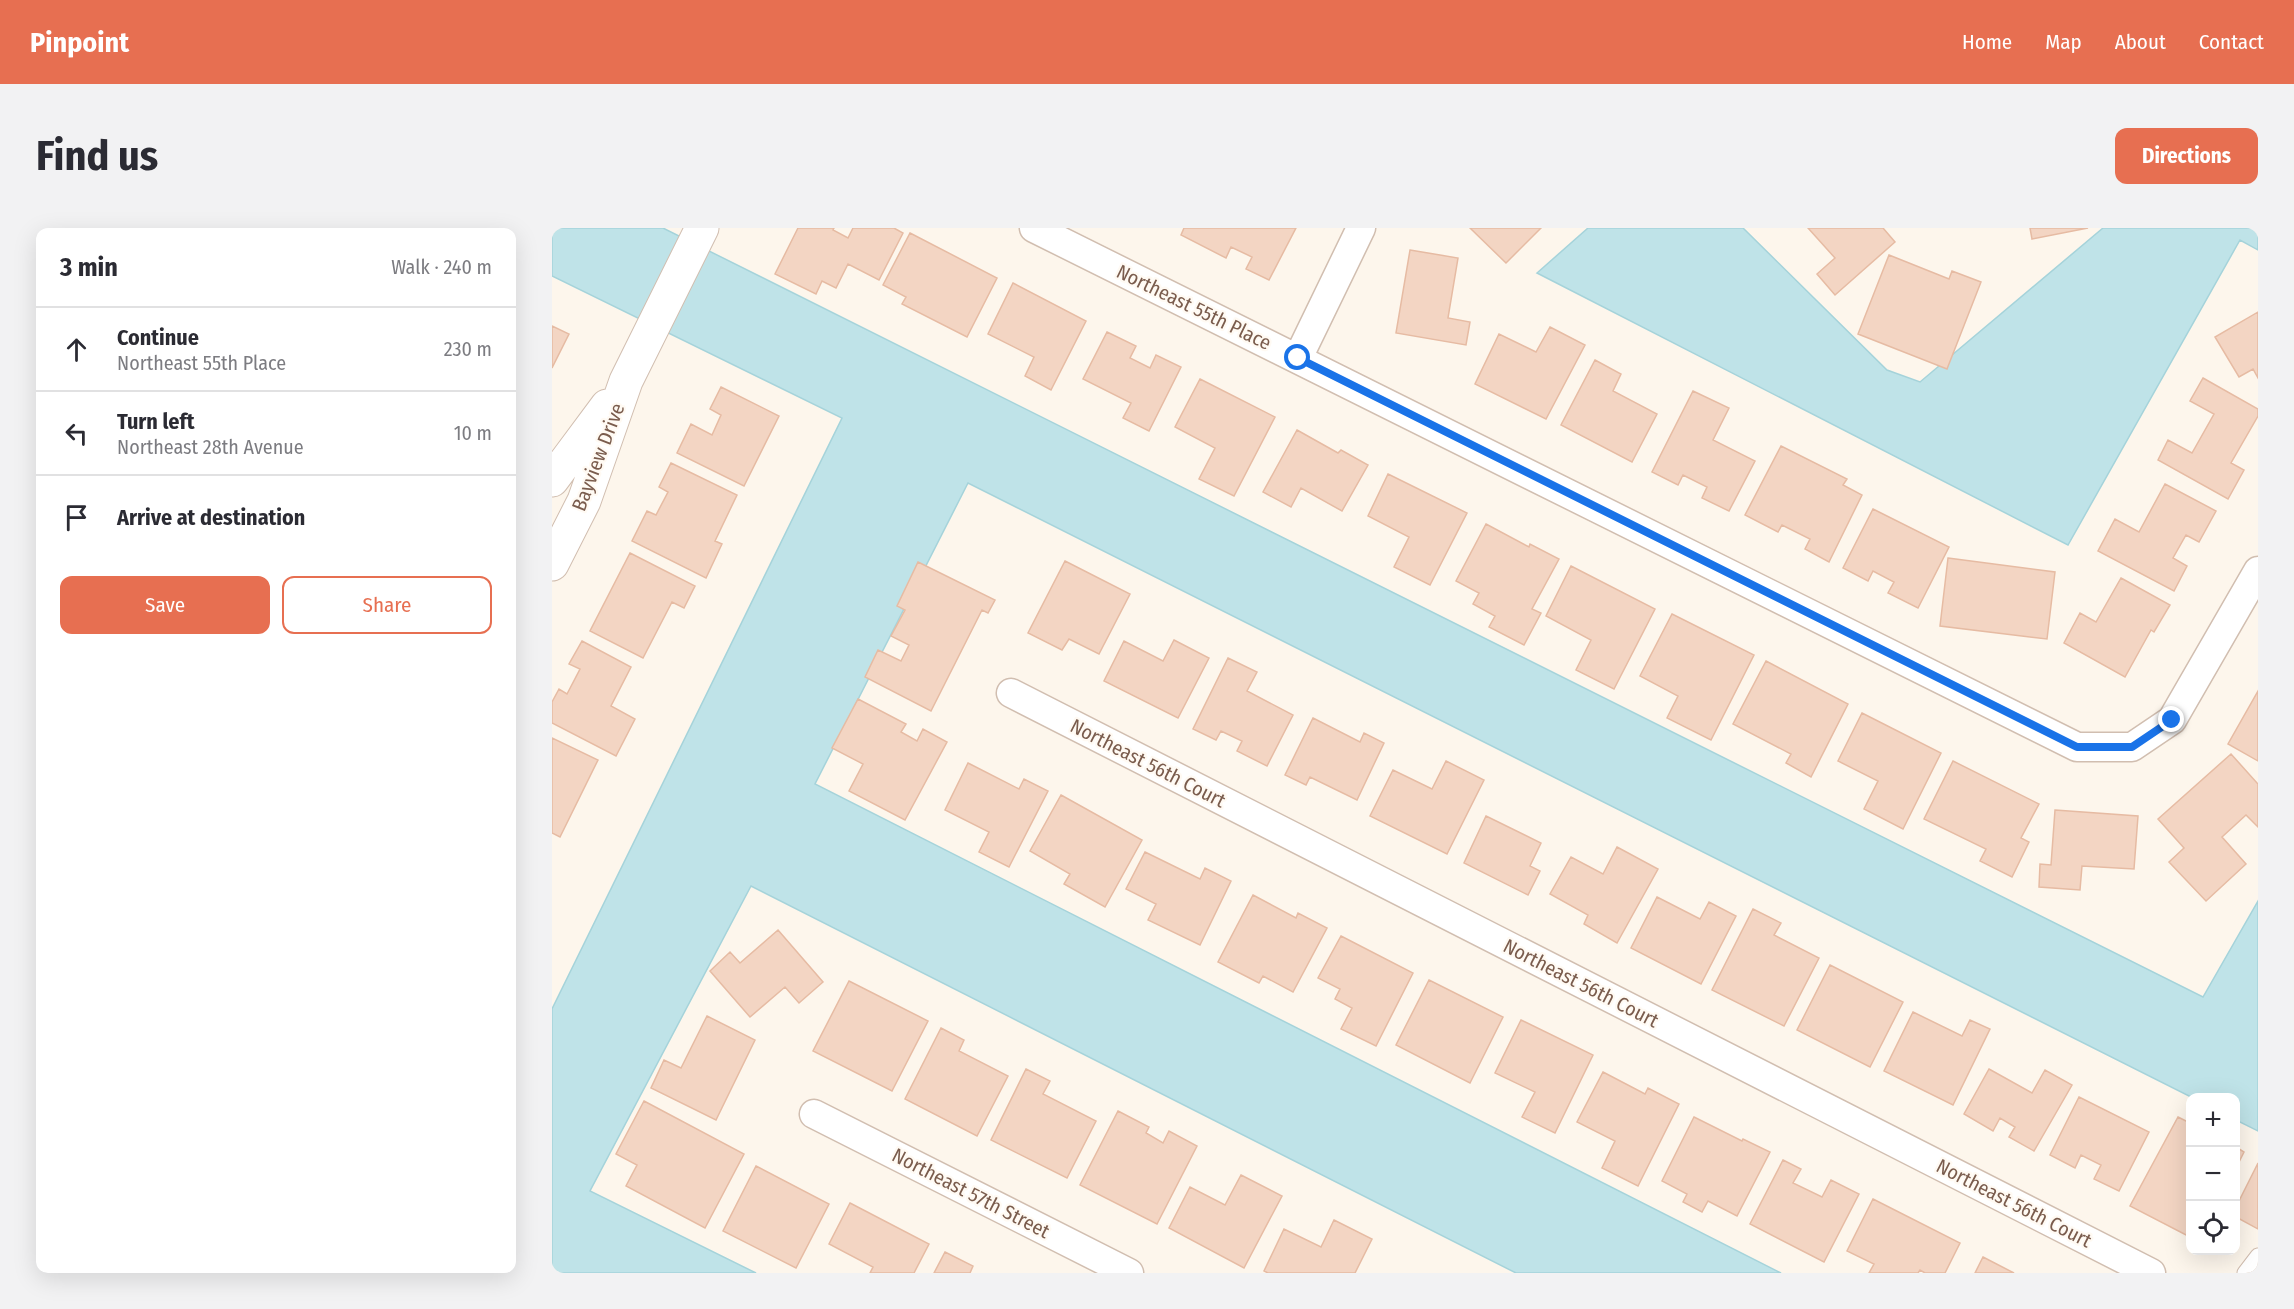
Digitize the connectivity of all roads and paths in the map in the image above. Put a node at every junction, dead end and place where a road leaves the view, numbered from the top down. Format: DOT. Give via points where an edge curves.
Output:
graph roads {
  1 [pos="702,228"];
  2 [pos="1034,228"];
  3 [pos="1360,228"];
  4 [pos="1298,358"];
  5 [pos="626,381"];
  6 [pos="552,480"];
  7 [pos="552,486"];
  8 [pos="584,501"];
  9 [pos="552,564"];
  10 [pos="2258,571"];
  11 [pos="1011,693"];
  12 [pos="814,1114"];
  13 [pos="2258,1256"];
  14 [pos="1129,1273"];
  15 [pos="2151,1273"];
  16 [pos="2244,1273"];
  1 -- 5 [label="street, Bayview Drive"];
  2 -- 4 [label="street, Northeast 55th Place"];
  3 -- 4 [label="street"];
  4 -- 10 [label="street, Northeast 55th Place" via="2077,747 2132,747 2172,720"];
  5 -- 6 [label="street, Bayview Drive"];
  5 -- 8 [label="street, Bayview Drive"];
  7 -- 8 [label="street"];
  8 -- 9 [label="street, Bayview Drive"];
  11 -- 15 [label="street, Northeast 56th Court"];
  12 -- 14 [label="street, Northeast 57th Street"];
  13 -- 16 [label="lane"];
}
